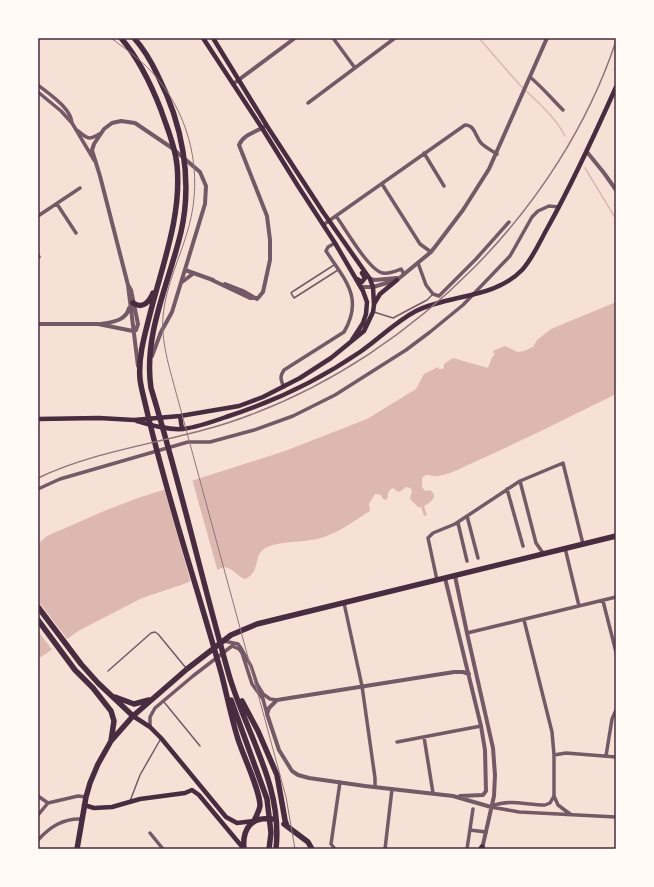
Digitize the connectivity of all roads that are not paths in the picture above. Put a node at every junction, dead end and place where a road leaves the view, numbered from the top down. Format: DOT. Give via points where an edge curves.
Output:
graph roads {
  1 [pos="121,38"];
  2 [pos="134,38"];
  3 [pos="203,38"];
  4 [pos="212,38"];
  5 [pos="295,38"];
  6 [pos="333,38"];
  7 [pos="395,38"];
  8 [pos="547,38"];
  9 [pos="355,68"];
  10 [pos="530,77"];
  11 [pos="239,80"];
  12 [pos="232,84"];
  13 [pos="38,85"];
  14 [pos="616,87"];
  15 [pos="38,92"];
  16 [pos="308,103"];
  17 [pos="564,110"];
  18 [pos="72,123"];
  19 [pos="264,127"];
  20 [pos="75,128"];
  21 [pos="101,133"];
  22 [pos="587,152"];
  23 [pos="424,154"];
  24 [pos="497,154"];
  25 [pos="96,163"];
  26 [pos="382,184"];
  27 [pos="444,186"];
  28 [pos="80,188"];
  29 [pos="616,190"];
  30 [pos="57,204"];
  31 [pos="559,207"];
  32 [pos="38,216"];
  33 [pos="336,216"];
  34 [pos="329,221"];
  35 [pos="509,222"];
  36 [pos="323,225"];
  37 [pos="76,233"];
  38 [pos="335,243"];
  39 [pos="431,252"];
  40 [pos="351,253"];
  41 [pos="164,260"];
  42 [pos="418,264"];
  43 [pos="335,265"];
  44 [pos="185,270"];
  45 [pos="338,270"];
  46 [pos="194,273"];
  47 [pos="353,275"];
  48 [pos="401,277"];
  49 [pos="370,279"];
  50 [pos="182,282"];
  51 [pos="361,287"];
  52 [pos="373,288"];
  53 [pos="433,294"];
  54 [pos="131,302"];
  55 [pos="374,305"];
  56 [pos="373,312"];
  57 [pos="38,324"];
  58 [pos="98,324"];
  59 [pos="123,329"];
  60 [pos="133,331"];
  61 [pos="135,341"];
  62 [pos="350,343"];
  63 [pos="150,360"];
  64 [pos="140,379"];
  65 [pos="284,386"];
  66 [pos="180,416"];
  67 [pos="38,419"];
  68 [pos="134,420"];
  69 [pos="182,429"];
  70 [pos="520,481"];
  71 [pos="38,489"];
  72 [pos="507,489"];
  73 [pos="468,516"];
  74 [pos="458,523"];
  75 [pos="616,536"];
  76 [pos="582,543"];
  77 [pos="523,546"];
  78 [pos="566,548"];
  79 [pos="543,553"];
  80 [pos="478,558"];
  81 [pos="467,561"];
  82 [pos="455,576"];
  83 [pos="445,578"];
  84 [pos="437,580"];
  85 [pos="616,597"];
  86 [pos="603,601"];
  87 [pos="344,603"];
  88 [pos="579,606"];
  89 [pos="38,607"];
  90 [pos="38,620"];
  91 [pos="524,620"];
  92 [pos="467,633"];
  93 [pos="224,641"];
  94 [pos="616,652"];
  95 [pos="187,669"];
  96 [pos="108,671"];
  97 [pos="469,674"];
  98 [pos="230,677"];
  99 [pos="222,678"];
  100 [pos="362,686"];
  101 [pos="108,693"];
  102 [pos="154,698"];
  103 [pos="163,700"];
  104 [pos="277,700"];
  105 [pos="616,710"];
  106 [pos="267,714"];
  107 [pos="133,716"];
  108 [pos="481,726"];
  109 [pos="150,727"];
  110 [pos="424,736"];
  111 [pos="161,738"];
  112 [pos="111,741"];
  113 [pos="397,742"];
  114 [pos="200,746"];
  115 [pos="554,755"];
  116 [pos="606,756"];
  117 [pos="616,757"];
  118 [pos="196,779"];
  119 [pos="340,782"];
  120 [pos="376,787"];
  121 [pos="192,790"];
  122 [pos="392,790"];
  123 [pos="433,793"];
  124 [pos="38,796"];
  125 [pos="453,796"];
  126 [pos="554,796"];
  127 [pos="86,797"];
  128 [pos="130,801"];
  129 [pos="48,803"];
  130 [pos="84,805"];
  131 [pos="491,806"];
  132 [pos="473,809"];
  133 [pos="570,814"];
  134 [pos="38,815"];
  135 [pos="616,817"];
  136 [pos="82,819"];
  137 [pos="254,821"];
  138 [pos="287,826"];
  139 [pos="470,830"];
  140 [pos="486,832"];
  141 [pos="150,833"];
  142 [pos="38,840"];
  143 [pos="308,842"];
  144 [pos="482,848"];
  145 [pos="77,849"];
  146 [pos="163,849"];
  147 [pos="244,849"];
  148 [pos="269,849"];
  149 [pos="276,849"];
  150 [pos="312,849"];
  151 [pos="316,849"];
  152 [pos="335,849"];
  153 [pos="385,849"];
  154 [pos="467,849"];
  1 -- 41 [label="highway" via="154,90 175,150 177,196 173,227"];
  2 -- 63 [label="highway" via="151,61 166,90 180,133 185,170 181,231 154,329"];
  3 -- 12 [label="main road"];
  4 -- 11 [label="main road"];
  5 -- 11 [label="street"];
  6 -- 9 [label="street"];
  7 -- 9 [label="street"];
  8 -- 10 [label="street"];
  9 -- 16 [label="street"];
  10 -- 17 [label="street"];
  10 -- 24 [label="street"];
  11 -- 12 [label="street"];
  11 -- 19 [label="main road"];
  12 -- 19 [label="main road"];
  13 -- 18 [label="street" via="65,108 72,117"];
  14 -- 22 [label="main road"];
  15 -- 18 [label="street"];
  18 -- 20 [label="street"];
  19 -- 34 [label="main road"];
  19 -- 36 [label="main road"];
  19 -- 46 [label="street" via="249,134 239,144 267,216 270,260 263,292 257,298 250,298"];
  20 -- 21 [label="street" via="90,139"];
  20 -- 25 [label="street"];
  21 -- 25 [label="street" via="92,150"];
  21 -- 44 [label="street" via="112,123 121,120 132,122 172,148 200,172 206,186 205,204"];
  22 -- 29 [label="street"];
  22 -- 31 [label="main road"];
  23 -- 24 [label="street" via="465,125 469,125 481,143"];
  23 -- 26 [label="street"];
  23 -- 27 [label="street"];
  24 -- 39 [label="street" via="463,210"];
  25 -- 54 [label="street" via="131,290"];
  26 -- 33 [label="street"];
  26 -- 39 [label="street" via="420,244"];
  28 -- 30 [label="street"];
  30 -- 32 [label="street"];
  30 -- 37 [label="street"];
  31 -- 69 [label="main road" via="528,263 513,278 498,287 418,310 402,319 362,351 314,380 249,410"];
  31 -- 71 [label="street" via="550,206 538,211 510,256 463,305 396,356 335,395 293,416 254,430 210,442 188,442 60,479"];
  33 -- 34 [label="street"];
  33 -- 48 [label="street" via="375,270 388,273 401,269"];
  34 -- 36 [label="street"];
  34 -- 40 [label="main road"];
  35 -- 53 [label="street" via="447,289 439,296"];
  36 -- 38 [label="main road"];
  38 -- 43 [label="street" via="326,251"];
  38 -- 47 [label="main road"];
  39 -- 42 [label="street"];
  40 -- 47 [label="main road" via="365,278 362,282"];
  40 -- 49 [label="main road"];
  41 -- 54 [label="highway" via="153,296 143,306"];
  41 -- 64 [label="highway" via="146,331"];
  42 -- 48 [label="street"];
  42 -- 53 [label="street" via="426,285"];
  43 -- 45 [label="street"];
  43 -- 45 [label="lane" via="291,293 295,298"];
  44 -- 46 [label="street"];
  44 -- 50 [label="street"];
  45 -- 65 [label="street" via="352,296 353,311 349,323 344,332 284,370 280,380"];
  46 -- 50 [label="street"];
  47 -- 51 [label="main road"];
  48 -- 49 [label="street"];
  48 -- 52 [label="street"];
  48 -- 55 [label="main road" via="380,294"];
  49 -- 52 [label="main road"];
  50 -- 63 [label="street" via="171,315"];
  51 -- 52 [label="street"];
  51 -- 62 [label="main road" via="367,302 366,314"];
  52 -- 55 [label="main road"];
  53 -- 56 [label="lane" via="427,300 393,318"];
  54 -- 58 [label="street" via="128,312 118,321"];
  54 -- 60 [label="street" via="138,324"];
  55 -- 56 [label="main road"];
  56 -- 62 [label="main road" via="364,331"];
  57 -- 58 [label="street"];
  58 -- 59 [label="street"];
  59 -- 60 [label="street"];
  59 -- 61 [label="street"];
  60 -- 61 [label="street"];
  61 -- 64 [label="street"];
  62 -- 65 [label="main road" via="331,358"];
  63 -- 98 [label="highway" via="149,376 156,404"];
  64 -- 99 [label="highway"];
  65 -- 66 [label="main road" via="239,406"];
  66 -- 68 [label="main road"];
  66 -- 69 [label="main road"];
  67 -- 68 [label="main road"];
  68 -- 69 [label="main road"];
  70 -- 72 [label="street"];
  70 -- 76 [label="street" via="563,463"];
  70 -- 79 [label="street" via="536,543"];
  72 -- 73 [label="street"];
  72 -- 77 [label="street"];
  73 -- 74 [label="street"];
  73 -- 80 [label="street"];
  74 -- 81 [label="street"];
  74 -- 84 [label="street" via="432,533 428,538"];
  75 -- 76 [label="highway"];
  76 -- 78 [label="highway"];
  78 -- 79 [label="highway"];
  78 -- 88 [label="street"];
  79 -- 82 [label="highway"];
  82 -- 83 [label="highway"];
  82 -- 92 [label="street"];
  83 -- 84 [label="highway"];
  83 -- 97 [label="street"];
  84 -- 87 [label="highway"];
  85 -- 86 [label="street"];
  86 -- 88 [label="street"];
  86 -- 94 [label="street"];
  87 -- 93 [label="highway" via="257,624 231,635"];
  87 -- 100 [label="street"];
  88 -- 91 [label="street"];
  89 -- 101 [label="highway" via="81,664"];
  90 -- 112 [label="highway" via="75,670 107,704 114,716"];
  91 -- 92 [label="street"];
  91 -- 115 [label="street" via="550,722"];
  92 -- 131 [label="street" via="494,748 494,796"];
  93 -- 95 [label="highway"];
  93 -- 104 [label="street" via="238,644 263,694"];
  95 -- 96 [label="lane" via="155,632"];
  95 -- 102 [label="highway"];
  97 -- 100 [label="street" via="454,672"];
  97 -- 108 [label="street"];
  98 -- 138 [label="highway" via="277,775"];
  98 -- 149 [label="highway" via="274,800 278,833"];
  99 -- 137 [label="highway" via="238,740 258,797 260,808"];
  99 -- 148 [label="highway" via="267,799 271,833"];
  100 -- 104 [label="street"];
  100 -- 120 [label="street"];
  101 -- 102 [label="highway" via="134,704"];
  101 -- 107 [label="highway"];
  102 -- 107 [label="highway"];
  103 -- 106 [label="street" via="232,646 242,653 252,684 263,699"];
  103 -- 109 [label="street" via="152,713"];
  103 -- 114 [label="lane"];
  104 -- 106 [label="street"];
  105 -- 116 [label="street"];
  106 -- 119 [label="street" via="279,750 292,771 309,778"];
  107 -- 109 [label="main road"];
  107 -- 112 [label="highway"];
  108 -- 110 [label="street"];
  108 -- 125 [label="street" via="485,750 486,791 479,796"];
  109 -- 111 [label="main road"];
  110 -- 113 [label="street"];
  110 -- 123 [label="street"];
  111 -- 118 [label="main road"];
  111 -- 128 [label="lane" via="140,775"];
  112 -- 127 [label="highway" via="98,764"];
  115 -- 116 [label="street" via="566,753"];
  115 -- 126 [label="street"];
  116 -- 117 [label="street"];
  118 -- 121 [label="main road"];
  118 -- 137 [label="main road" via="230,820 237,823"];
  119 -- 120 [label="street"];
  119 -- 152 [label="street" via="331,844"];
  120 -- 122 [label="street"];
  121 -- 128 [label="main road"];
  121 -- 147 [label="main road" via="199,794"];
  122 -- 123 [label="street"];
  122 -- 153 [label="street"];
  123 -- 125 [label="street"];
  124 -- 129 [label="street"];
  125 -- 131 [label="street"];
  126 -- 131 [label="street" via="545,806 502,802"];
  126 -- 133 [label="street" via="558,805"];
  127 -- 129 [label="street" via="78,796"];
  127 -- 130 [label="highway"];
  128 -- 130 [label="main road" via="103,808"];
  129 -- 134 [label="street"];
  130 -- 136 [label="highway"];
  131 -- 133 [label="street" via="519,812"];
  131 -- 140 [label="street"];
  132 -- 139 [label="street"];
  133 -- 135 [label="street"];
  136 -- 142 [label="street" via="63,821 48,829"];
  136 -- 145 [label="highway"];
  137 -- 138 [label="highway" via="268,818"];
  137 -- 147 [label="highway" via="245,832"];
  138 -- 143 [label="highway"];
  139 -- 140 [label="street"];
  139 -- 154 [label="street"];
  140 -- 144 [label="street"];
  141 -- 146 [label="street"];
  143 -- 150 [label="highway"];
  143 -- 151 [label="highway"];
}
